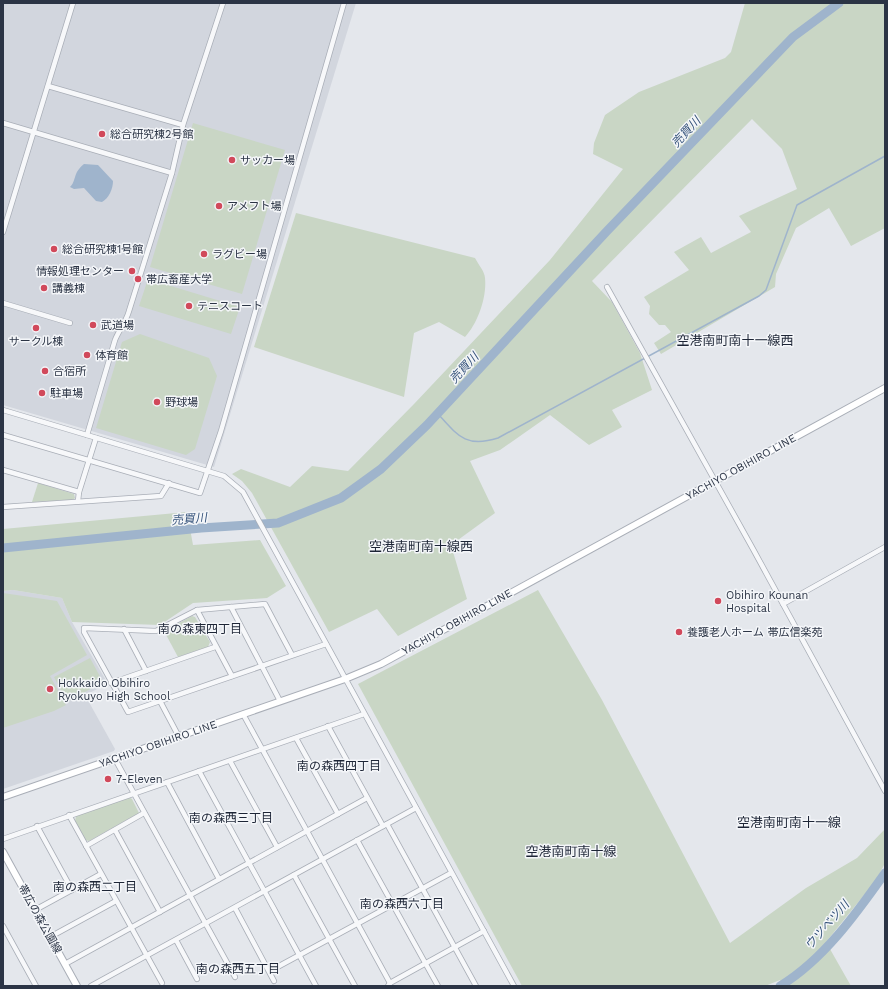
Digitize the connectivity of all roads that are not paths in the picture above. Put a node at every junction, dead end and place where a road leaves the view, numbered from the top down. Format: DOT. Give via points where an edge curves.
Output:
graph roads {
  1 [pos="73,3"];
  2 [pos="223,3"];
  3 [pos="344,3"];
  4 [pos="48,86"];
  5 [pos="3,123"];
  6 [pos="183,125"];
  7 [pos="34,132"];
  8 [pos="172,174"];
  9 [pos="4,220"];
  10 [pos="3,232"];
  11 [pos="607,287"];
  12 [pos="3,303"];
  13 [pos="70,323"];
  14 [pos="885,388"];
  15 [pos="3,410"];
  16 [pos="87,435"];
  17 [pos="3,436"];
  18 [pos="96,438"];
  19 [pos="88,460"];
  20 [pos="3,470"];
  21 [pos="207,470"];
  22 [pos="715,481"];
  23 [pos="169,484"];
  24 [pos="79,492"];
  25 [pos="78,501"];
  26 [pos="3,507"];
  27 [pos="885,548"];
  28 [pos="782,604"];
  29 [pos="231,607"];
  30 [pos="197,610"];
  31 [pos="124,629"];
  32 [pos="326,644"];
  33 [pos="215,647"];
  34 [pos="292,655"];
  35 [pos="262,665"];
  36 [pos="146,670"];
  37 [pos="232,676"];
  38 [pos="345,679"];
  39 [pos="111,683"];
  40 [pos="160,701"];
  41 [pos="280,701"];
  42 [pos="243,714"];
  43 [pos="364,714"];
  44 [pos="328,726"];
  45 [pos="179,737"];
  46 [pos="296,738"];
  47 [pos="262,748"];
  48 [pos="115,759"];
  49 [pos="230,761"];
  50 [pos="199,771"];
  51 [pos="167,782"];
  52 [pos="885,791"];
  53 [pos="133,793"];
  54 [pos="3,797"];
  55 [pos="367,798"];
  56 [pos="416,808"];
  57 [pos="144,813"];
  58 [pos="338,814"];
  59 [pos="69,815"];
  60 [pos="385,825"];
  61 [pos="37,826"];
  62 [pos="115,830"];
  63 [pos="308,831"];
  64 [pos="3,839"];
  65 [pos="358,840"];
  66 [pos="86,846"];
  67 [pos="277,847"];
  68 [pos="3,852"];
  69 [pos="323,859"];
  70 [pos="249,864"];
  71 [pos="451,872"];
  72 [pos="101,874"];
  73 [pos="294,875"];
  74 [pos="220,879"];
  75 [pos="423,888"];
  76 [pos="72,890"];
  77 [pos="264,892"];
  78 [pos="190,896"];
  79 [pos="116,901"];
  80 [pos="392,905"];
  81 [pos="235,908"];
  82 [pos="35,910"];
  83 [pos="160,912"];
  84 [pos="358,923"];
  85 [pos="205,924"];
  86 [pos="3,926"];
  87 [pos="131,929"];
  88 [pos="484,931"];
  89 [pos="50,937"];
  90 [pos="329,939"];
  91 [pos="176,940"];
  92 [pos="454,948"];
  93 [pos="146,956"];
  94 [pos="299,956"];
  95 [pos="65,964"];
  96 [pos="426,964"];
  97 [pos="270,971"];
  98 [pos="234,977"];
  99 [pos="197,979"];
  100 [pos="274,981"];
  101 [pos="162,983"];
  102 [pos="389,984"];
  103 [pos="36,986"];
  104 [pos="77,986"];
  105 [pos="92,986"];
  106 [pos="316,986"];
  107 [pos="355,986"];
  108 [pos="438,986"];
  109 [pos="476,986"];
  110 [pos="514,986"];
  1 -- 4 [label="street"];
  2 -- 6 [label="street"];
  3 -- 21 [label="street" via="232,393"];
  4 -- 6 [label="street"];
  4 -- 7 [label="street"];
  5 -- 7 [label="street"];
  6 -- 8 [label="street"];
  7 -- 8 [label="street"];
  7 -- 9 [label="street"];
  8 -- 16 [label="street" via="125,324 115,340"];
  9 -- 10 [label="street"];
  11 -- 22 [label="street"];
  12 -- 13 [label="street"];
  14 -- 22 [label="main road, YACHIYO OBIHIRO LINE"];
  15 -- 16 [label="street"];
  16 -- 18 [label="street"];
  17 -- 19 [label="street"];
  18 -- 19 [label="street"];
  18 -- 21 [label="street"];
  19 -- 23 [label="street"];
  19 -- 24 [label="street"];
  20 -- 24 [label="street"];
  21 -- 23 [label="street" via="200,493"];
  21 -- 32 [label="street" via="224,476 243,492"];
  22 -- 28 [label="street"];
  22 -- 38 [label="main road, YACHIYO OBIHIRO LINE" via="401,653"];
  23 -- 25 [label="street" via="161,496"];
  24 -- 25 [label="street"];
  25 -- 26 [label="street"];
  27 -- 28 [label="street"];
  28 -- 52 [label="street"];
  29 -- 30 [label="street"];
  29 -- 34 [label="street" via="265,604"];
  29 -- 35 [label="street"];
  30 -- 31 [label="street" via="156,631"];
  30 -- 33 [label="street"];
  31 -- 36 [label="street"];
  31 -- 39 [label="street" via="84,628"];
  32 -- 34 [label="street"];
  32 -- 38 [label="street"];
  33 -- 36 [label="street"];
  33 -- 37 [label="street"];
  34 -- 35 [label="street"];
  35 -- 37 [label="street"];
  35 -- 41 [label="street"];
  36 -- 39 [label="street"];
  37 -- 40 [label="street"];
  38 -- 41 [label="main road, YACHIYO OBIHIRO LINE"];
  38 -- 43 [label="street"];
  39 -- 40 [label="street" via="128,712"];
  40 -- 45 [label="street"];
  41 -- 42 [label="main road, YACHIYO OBIHIRO LINE"];
  42 -- 45 [label="main road, YACHIYO OBIHIRO LINE"];
  42 -- 47 [label="street"];
  43 -- 44 [label="street"];
  43 -- 56 [label="street"];
  44 -- 46 [label="street"];
  44 -- 55 [label="street"];
  45 -- 48 [label="main road, YACHIYO OBIHIRO LINE"];
  46 -- 47 [label="street"];
  46 -- 58 [label="street"];
  47 -- 49 [label="street"];
  47 -- 63 [label="street"];
  48 -- 53 [label="street"];
  48 -- 54 [label="main road, YACHIYO OBIHIRO LINE"];
  49 -- 50 [label="street"];
  49 -- 67 [label="street"];
  50 -- 51 [label="street"];
  50 -- 70 [label="street"];
  51 -- 53 [label="street"];
  51 -- 74 [label="street"];
  53 -- 57 [label="street"];
  53 -- 59 [label="street"];
  55 -- 58 [label="street"];
  55 -- 60 [label="street"];
  56 -- 60 [label="street"];
  56 -- 71 [label="street"];
  57 -- 62 [label="street"];
  57 -- 78 [label="street"];
  58 -- 63 [label="street"];
  59 -- 61 [label="street"];
  59 -- 66 [label="street"];
  60 -- 65 [label="street"];
  60 -- 75 [label="street"];
  61 -- 64 [label="street"];
  61 -- 76 [label="street"];
  62 -- 66 [label="street"];
  62 -- 83 [label="street"];
  63 -- 67 [label="street"];
  63 -- 69 [label="street"];
  65 -- 69 [label="street"];
  65 -- 80 [label="street"];
  66 -- 72 [label="street"];
  67 -- 70 [label="street"];
  68 -- 82 [label="main road, 帯広の森公園線"];
  69 -- 73 [label="street"];
  69 -- 84 [label="street"];
  70 -- 74 [label="street"];
  70 -- 77 [label="street"];
  71 -- 75 [label="street"];
  71 -- 88 [label="street"];
  72 -- 76 [label="street"];
  72 -- 79 [label="street"];
  73 -- 77 [label="street"];
  73 -- 90 [label="street"];
  74 -- 78 [label="street"];
  75 -- 80 [label="street"];
  75 -- 92 [label="street"];
  76 -- 82 [label="street"];
  77 -- 81 [label="street"];
  77 -- 94 [label="street"];
  78 -- 83 [label="street"];
  78 -- 85 [label="street"];
  79 -- 87 [label="street"];
  79 -- 89 [label="street"];
  80 -- 84 [label="street"];
  80 -- 96 [label="street"];
  81 -- 85 [label="street"];
  81 -- 97 [label="street"];
  82 -- 89 [label="main road, 帯広の森公園線"];
  83 -- 87 [label="street"];
  84 -- 90 [label="street"];
  84 -- 102 [label="street"];
  85 -- 91 [label="street"];
  85 -- 98 [label="street"];
  86 -- 103 [label="street"];
  87 -- 93 [label="street"];
  87 -- 95 [label="street"];
  88 -- 92 [label="street"];
  88 -- 110 [label="street"];
  89 -- 95 [label="main road, 帯広の森公園線"];
  90 -- 94 [label="street"];
  90 -- 107 [label="street"];
  91 -- 93 [label="street"];
  91 -- 99 [label="street"];
  92 -- 96 [label="street"];
  92 -- 109 [label="street"];
  93 -- 101 [label="street"];
  93 -- 105 [label="street"];
  94 -- 97 [label="street"];
  94 -- 106 [label="street"];
  95 -- 104 [label="main road, 帯広の森公園線"];
  96 -- 102 [label="street"];
  96 -- 108 [label="street"];
  97 -- 100 [label="street"];
}
